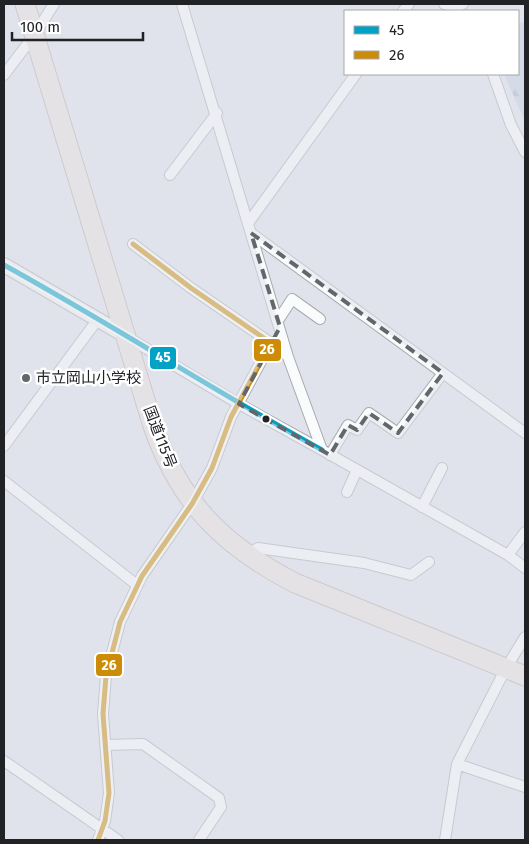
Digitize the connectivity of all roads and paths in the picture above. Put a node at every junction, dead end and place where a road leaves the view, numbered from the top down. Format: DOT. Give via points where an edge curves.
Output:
graph roads {
  1 [pos="25,4"];
  2 [pos="54,4"];
  3 [pos="182,4"];
  4 [pos="463,4"];
  5 [pos="446,7"];
  6 [pos="35,34"];
  7 [pos="4,75"];
  8 [pos="355,75"];
  9 [pos="493,75"];
  10 [pos="216,113"];
  11 [pos="525,152"];
  12 [pos="170,175"];
  13 [pos="249,222"];
  14 [pos="251,233"];
  15 [pos="133,244"];
  16 [pos="4,265"];
  17 [pos="98,319"];
  18 [pos="320,319"];
  19 [pos="279,323"];
  20 [pos="126,336"];
  21 [pos="271,343"];
  22 [pos="443,372"];
  23 [pos="239,404"];
  24 [pos="525,432"];
  25 [pos="4,446"];
  26 [pos="326,453"];
  27 [pos="442,468"];
  28 [pos="357,470"];
  29 [pos="4,481"];
  30 [pos="347,492"];
  31 [pos="192,504"];
  32 [pos="422,507"];
  33 [pos="525,532"];
  34 [pos="247,555"];
  35 [pos="508,555"];
  36 [pos="429,562"];
  37 [pos="525,568"];
  38 [pos="137,585"];
  39 [pos="525,637"];
  40 [pos="506,668"];
  41 [pos="525,676"];
  42 [pos="107,745"];
  43 [pos="4,761"];
  44 [pos="456,764"];
  45 [pos="525,786"];
  46 [pos="101,829"];
  47 [pos="98,840"];
  48 [pos="118,840"];
  49 [pos="199,840"];
  50 [pos="445,840"];
  1 -- 6 [label="highway, 国道115号"];
  2 -- 6 [label="street"];
  3 -- 10 [label="street"];
  4 -- 5 [label="street"];
  6 -- 7 [label="street"];
  6 -- 20 [label="highway, 国道115号"];
  8 -- 13 [label="street"];
  9 -- 11 [label="street" via="511,126"];
  10 -- 12 [label="street"];
  10 -- 13 [label="street"];
  13 -- 14 [label="street"];
  14 -- 19 [label="street"];
  14 -- 22 [label="street"];
  15 -- 21 [label="street"];
  16 -- 17 [label="main road"];
  17 -- 20 [label="main road"];
  17 -- 25 [label="street"];
  18 -- 19 [label="street" via="292,299"];
  19 -- 21 [label="street"];
  19 -- 26 [label="street" via="300,394"];
  20 -- 23 [label="street"];
  20 -- 31 [label="highway, 国道115号" via="158,440"];
  21 -- 23 [label="street"];
  22 -- 24 [label="street"];
  22 -- 26 [label="street" via="398,433 369,413 357,430 348,425"];
  23 -- 26 [label="street"];
  23 -- 31 [label="street" via="212,468"];
  26 -- 28 [label="street"];
  27 -- 32 [label="street"];
  28 -- 30 [label="street"];
  28 -- 32 [label="street"];
  29 -- 38 [label="street"];
  31 -- 34 [label="highway, 国道115号"];
  31 -- 38 [label="street"];
  32 -- 35 [label="street"];
  33 -- 35 [label="street"];
  34 -- 36 [label="street" via="258,548 364,563 411,575"];
  34 -- 40 [label="highway, 国道115号" via="295,583"];
  35 -- 37 [label="street"];
  38 -- 42 [label="street" via="120,622 107,663 103,714"];
  39 -- 40 [label="street"];
  40 -- 41 [label="highway, 国道115号"];
  40 -- 44 [label="street"];
  42 -- 46 [label="street" via="109,793"];
  42 -- 49 [label="street" via="143,744 219,798 221,807"];
  43 -- 46 [label="street"];
  44 -- 45 [label="street"];
  44 -- 50 [label="street"];
  46 -- 47 [label="street"];
  46 -- 48 [label="street"];
}
